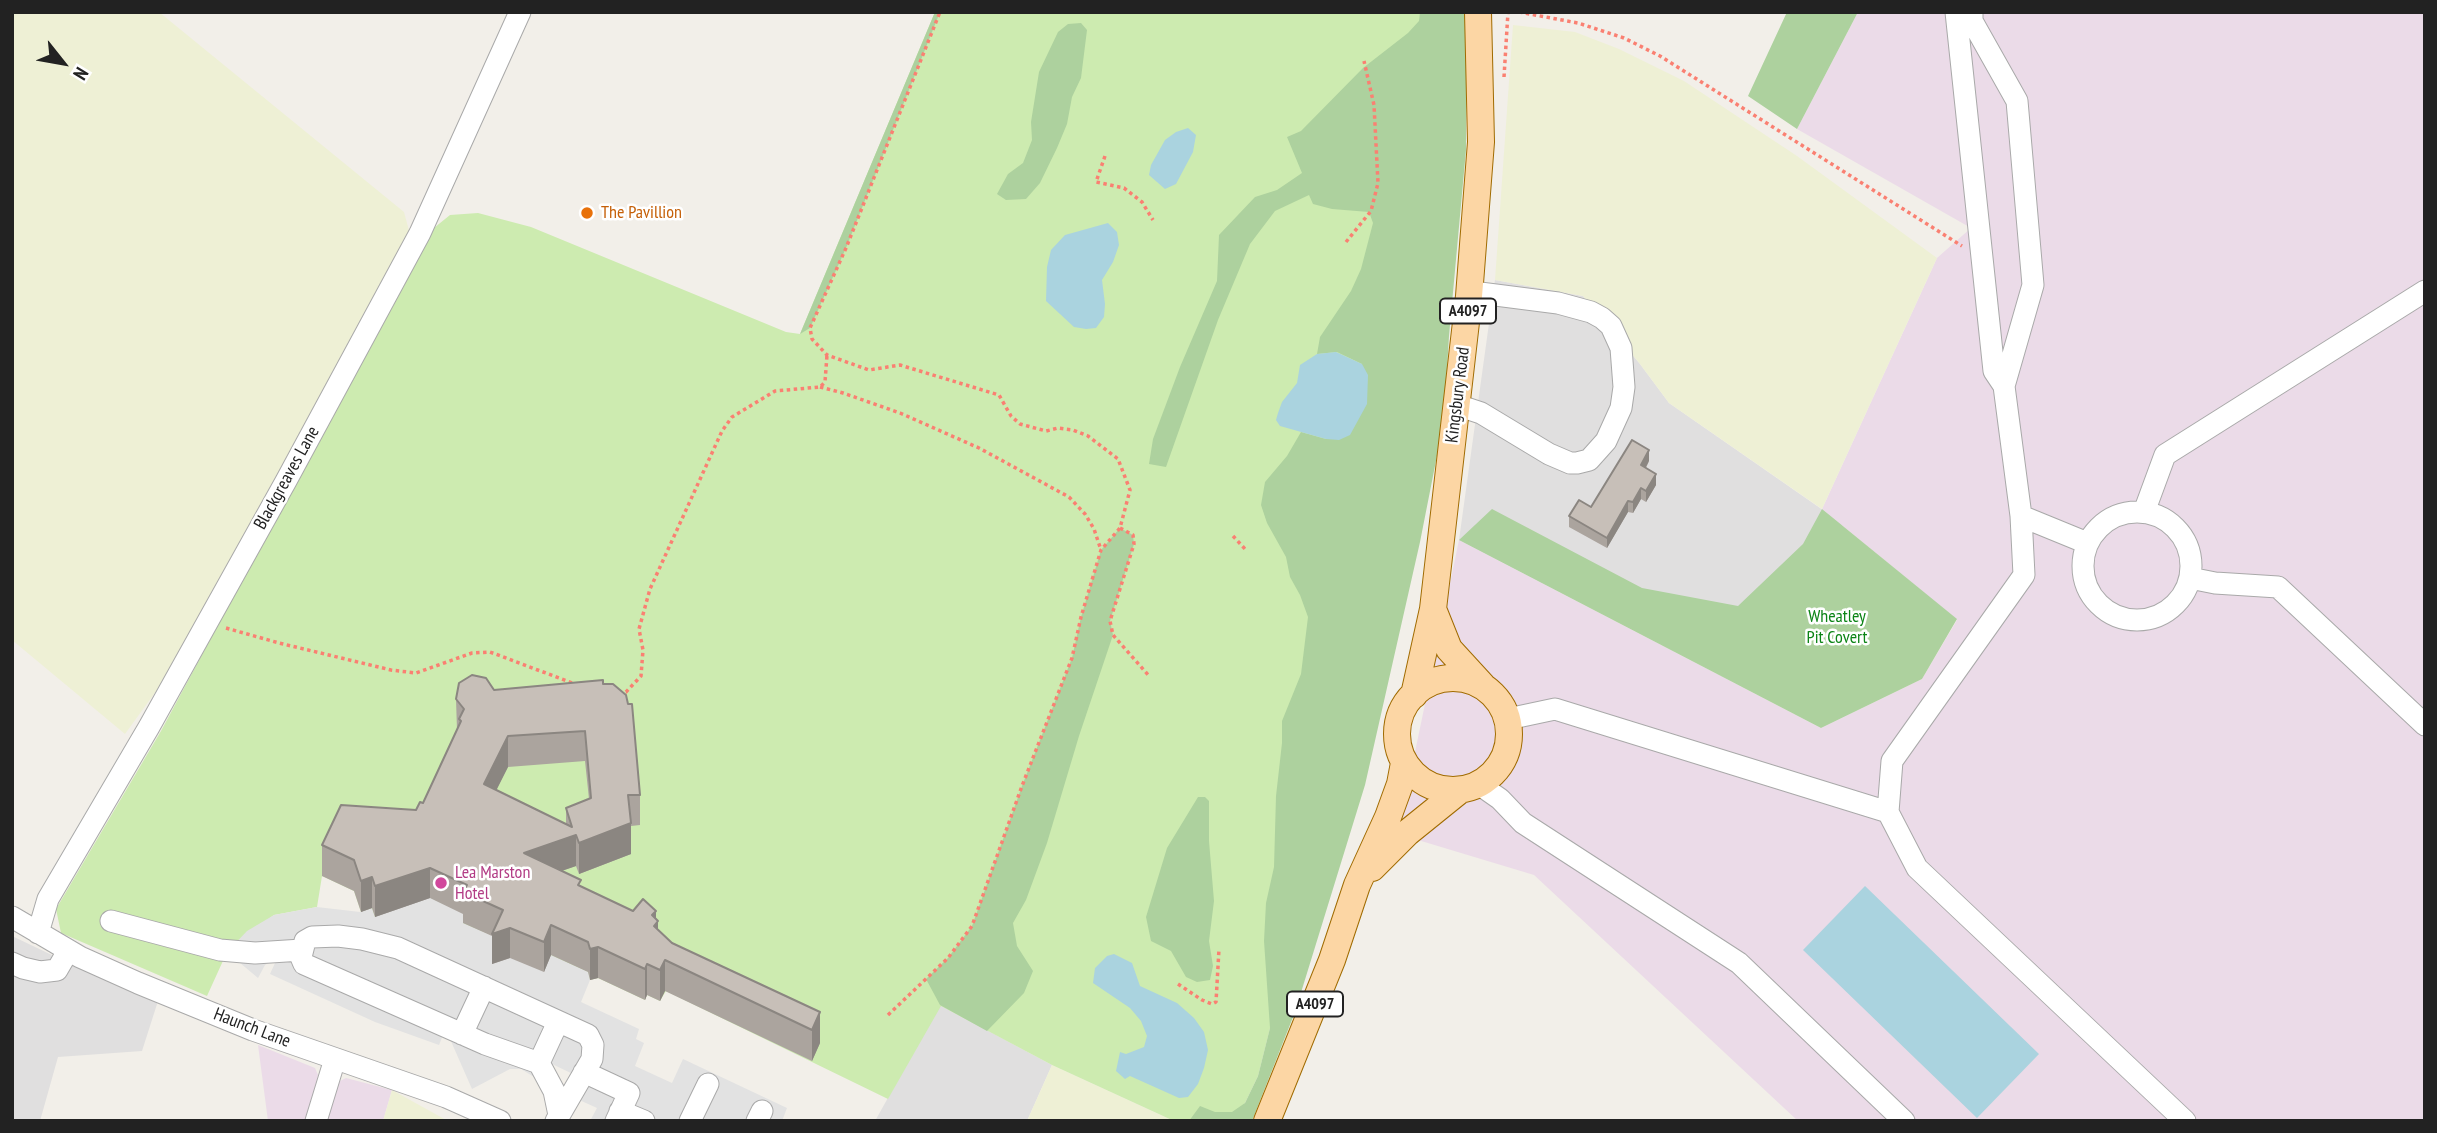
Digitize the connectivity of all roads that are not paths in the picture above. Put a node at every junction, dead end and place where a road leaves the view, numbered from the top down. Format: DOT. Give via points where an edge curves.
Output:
graph roads {
  1 [pos="520,12"];
  2 [pos="1478,12"];
  3 [pos="1956,12"];
  4 [pos="1972,12"];
  5 [pos="2425,291"];
  6 [pos="1469,296"];
  7 [pos="2004,386"];
  8 [pos="1457,405"];
  9 [pos="2144,512"];
  10 [pos="2021,516"];
  11 [pos="2087,543"];
  12 [pos="2190,578"];
  13 [pos="1433,609"];
  14 [pos="1483,685"];
  15 [pos="1414,695"];
  16 [pos="1508,719"];
  17 [pos="2425,725"];
  18 [pos="1404,763"];
  19 [pos="1469,788"];
  20 [pos="1888,812"];
  21 [pos="1357,885"];
  22 [pos="12,917"];
  23 [pos="111,921"];
  24 [pos="38,933"];
  25 [pos="302,950"];
  26 [pos="68,951"];
  27 [pos="12,963"];
  28 [pos="484,987"];
  29 [pos="558,1022"];
  30 [pos="462,1034"];
  31 [pos="335,1059"];
  32 [pos="538,1063"];
  33 [pos="584,1072"];
  34 [pos="708,1084"];
  35 [pos="618,1116"];
  36 [pos="557,1118"];
  37 [pos="316,1121"];
  38 [pos="500,1121"];
  39 [pos="644,1121"];
  40 [pos="690,1121"];
  41 [pos="1267,1121"];
  42 [pos="1904,1121"];
  43 [pos="2185,1121"];
  1 -- 24 [label="street, Blackgreaves Lane" via="421,233 48,899"];
  2 -- 6 [label="main road, Kingsbury Road / A4097" via="1481,142"];
  3 -- 7 [label="street" via="1994,371"];
  4 -- 7 [label="street" via="1972,21 2017,100 2034,285"];
  5 -- 9 [label="street" via="2165,455"];
  6 -- 8 [label="main road, Kingsbury Road / A4097"];
  6 -- 8 [label="street" via="1480,293 1558,303 1602,318 1621,348 1624,387 1621,408 1606,441 1588,460 1577,463 1549,454 1481,413"];
  7 -- 10 [label="street"];
  8 -- 13 [label="main road, Kingsbury Road / A4097"];
  9 -- 11 [label="street" via="2105,522"];
  9 -- 12 [label="street" via="2171,524 2181,535 2188,548"];
  10 -- 11 [label="street"];
  10 -- 20 [label="street" via="2025,575 1892,761"];
  11 -- 12 [label="street" via="2082,561 2087,588 2103,610 2119,618 2155,618 2171,609"];
  12 -- 17 [label="street" via="2278,587"];
  13 -- 14 [label="main road, Kingsbury Road / A4097" via="1449,649"];
  13 -- 15 [label="main road, Kingsbury Road / A4097"];
  14 -- 15 [label="main road" via="1463,678 1442,679"];
  14 -- 16 [label="main road, Kingsbury Road / A4097" via="1499,700"];
  15 -- 18 [label="main road, Kingsbury Road / A4097" via="1398,722 1397,743"];
  16 -- 19 [label="main road, Kingsbury Road / A4097" via="1506,757 1495,773"];
  16 -- 20 [label="street" via="1555,709"];
  18 -- 19 [label="main road" via="1419,779 1438,789"];
  18 -- 21 [label="main road, Kingsbury Road / A4097" via="1388,817"];
  19 -- 21 [label="main road, Kingsbury Road / A4097" via="1407,833"];
  19 -- 42 [label="street" via="1500,799 1522,822 1739,963"];
  20 -- 43 [label="street" via="1917,869"];
  21 -- 41 [label="main road, Kingsbury Road / A4097"];
  22 -- 24 [label="street, Haunch Lane"];
  23 -- 25 [label="street" via="220,950"];
  24 -- 26 [label="street, Haunch Lane"];
  25 -- 28 [label="street" via="312,937 362,939 398,948"];
  25 -- 30 [label="street" via="304,964"];
  26 -- 27 [label="street" via="57,970 40,972"];
  26 -- 31 [label="street, Haunch Lane" via="189,1004"];
  28 -- 29 [label="street"];
  28 -- 30 [label="street"];
  29 -- 32 [label="street"];
  29 -- 33 [label="street" via="588,1035 592,1059"];
  30 -- 32 [label="street"];
  31 -- 37 [label="street"];
  31 -- 38 [label="street, Haunch Lane"];
  32 -- 36 [label="street" via="559,1104"];
  33 -- 35 [label="street" via="629,1093"];
  33 -- 36 [label="street"];
  34 -- 40 [label="street"];
  35 -- 39 [label="street"];
}
